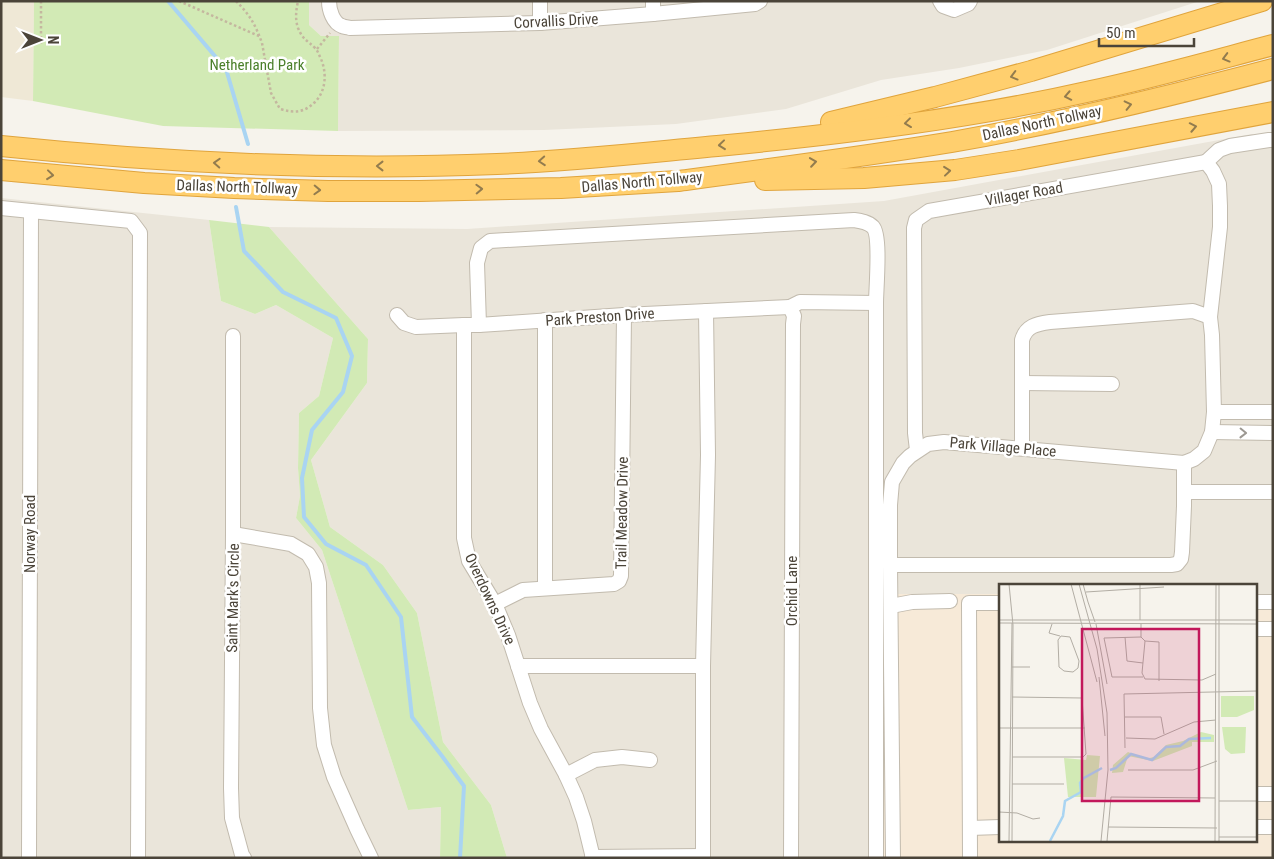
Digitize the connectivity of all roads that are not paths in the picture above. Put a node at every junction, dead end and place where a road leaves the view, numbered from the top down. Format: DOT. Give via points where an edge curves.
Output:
graph roads {
  1 [pos="329,1"];
  2 [pos="540,1"];
  3 [pos="760,1"];
  4 [pos="940,1"];
  5 [pos="970,1"];
  6 [pos="1262,1"];
  7 [pos="653,8"];
  8 [pos="540,23"];
  9 [pos="1273,45"];
  10 [pos="1273,69"];
  11 [pos="1270,114"];
  12 [pos="771,140"];
  13 [pos="1273,140"];
  14 [pos="1,146"];
  15 [pos="1206,162"];
  16 [pos="1,170"];
  17 [pos="678,181"];
  18 [pos="1,208"];
  19 [pos="32,211"];
  20 [pos="876,303"];
  21 [pos="790,307"];
  22 [pos="706,311"];
  23 [pos="397,315"];
  24 [pos="624,315"];
  25 [pos="1210,317"];
  26 [pos="545,320"];
  27 [pos="464,325"];
  28 [pos="479,325"];
  29 [pos="234,336"];
  30 [pos="1022,383"];
  31 [pos="1112,384"];
  32 [pos="1214,412"];
  33 [pos="1273,412"];
  34 [pos="1212,432"];
  35 [pos="1273,433"];
  36 [pos="1022,448"];
  37 [pos="917,450"];
  38 [pos="1184,463"];
  39 [pos="1184,492"];
  40 [pos="1273,492"];
  41 [pos="233,534"];
  42 [pos="890,565"];
  43 [pos="545,588"];
  44 [pos="950,601"];
  45 [pos="1256,602"];
  46 [pos="1273,602"];
  47 [pos="999,603"];
  48 [pos="495,604"];
  49 [pos="891,606"];
  50 [pos="1256,629"];
  51 [pos="1273,629"];
  52 [pos="518,666"];
  53 [pos="703,666"];
  54 [pos="650,760"];
  55 [pos="566,775"];
  56 [pos="1256,794"];
  57 [pos="1273,794"];
  58 [pos="1256,827"];
  59 [pos="1273,827"];
  60 [pos="970,828"];
  61 [pos="999,828"];
  62 [pos="592,857"];
  63 [pos="703,857"];
  64 [pos="29,858"];
  65 [pos="138,858"];
  66 [pos="244,858"];
  67 [pos="371,858"];
  68 [pos="791,858"];
  69 [pos="876,858"];
  70 [pos="893,858"];
  71 [pos="970,858"];
  1 -- 8 [label="street, Corvallis Drive" via="332,17 340,26 350,28"];
  2 -- 8 [label="street"];
  3 -- 7 [label="street, Corvallis Drive" via="755,4"];
  4 -- 5 [label="street" via="943,6 954,10"];
  6 -- 12 [label="highway, one-way" via="1031,72 802,128"];
  7 -- 8 [label="street, Corvallis Drive"];
  9 -- 12 [label="highway, Dallas North Tollway, one-way" via="1029,104"];
  17 -- 10 [label="highway, Dallas North Tollway, one-way" via="952,142 1125,106"];
  17 -- 11 [label="highway, one-way" via="864,178 955,170"];
  12 -- 14 [label="highway, Dallas North Tollway, one-way" via="591,158 409,167 223,163"];
  13 -- 15 [label="street" via="1230,146 1219,150"];
  15 -- 25 [label="street" via="1219,184 1220,206"];
  15 -- 37 [label="street, Villager Road" via="929,211 916,220 914,423"];
  16 -- 17 [label="highway, Dallas North Tollway, one-way" via="144,183 328,191 561,188"];
  18 -- 19 [label="street"];
  19 -- 64 [label="street, Norway Road"];
  19 -- 65 [label="street" via="131,221 140,232"];
  20 -- 21 [label="street, Park Preston Drive" via="800,302"];
  20 -- 28 [label="street" via="878,240 874,228 854,220 490,241 481,248 477,262"];
  20 -- 69 [label="street"];
  21 -- 22 [label="street, Park Preston Drive"];
  21 -- 68 [label="street, Orchid Lane" via="794,316"];
  22 -- 24 [label="street, Park Preston Drive"];
  22 -- 53 [label="street" via="708,455"];
  23 -- 27 [label="street, Park Preston Drive" via="404,323 416,327"];
  24 -- 26 [label="street, Park Preston Drive"];
  24 -- 43 [label="street, Trail Meadow Drive" via="621,576 614,584"];
  25 -- 30 [label="street" via="1193,311 1037,324 1028,328 1022,340"];
  25 -- 32 [label="street"];
  26 -- 28 [label="street, Park Preston Drive"];
  26 -- 43 [label="street"];
  27 -- 28 [label="street, Park Preston Drive"];
  27 -- 48 [label="street, Overdowns Drive" via="464,538 469,561"];
  29 -- 41 [label="street, Saint Mark's Circle"];
  30 -- 31 [label="street"];
  30 -- 36 [label="street"];
  32 -- 33 [label="street"];
  32 -- 34 [label="street"];
  34 -- 35 [label="street, one-way"];
  34 -- 38 [label="street" via="1204,451"];
  36 -- 37 [label="street, Park Village Place" via="944,442 928,444"];
  36 -- 38 [label="street, Park Village Place"];
  37 -- 42 [label="street, Park Village Place" via="903,463 892,482"];
  38 -- 39 [label="street"];
  39 -- 40 [label="street"];
  39 -- 42 [label="street" via="1181,559 1171,566"];
  41 -- 66 [label="street, Saint Mark's Circle" via="232,818"];
  41 -- 67 [label="street" via="291,544 308,554 316,567 324,745 334,777"];
  42 -- 49 [label="street, Park Village Place"];
  43 -- 48 [label="street, Trail Meadow Drive" via="523,590"];
  44 -- 49 [label="street"];
  45 -- 46 [label="street"];
  47 -- 60 [label="street" via="969,603"];
  48 -- 52 [label="street, Overdowns Drive"];
  49 -- 70 [label="street, Park Village Place"];
  50 -- 51 [label="street"];
  52 -- 53 [label="street"];
  52 -- 55 [label="street, Overdowns Drive" via="541,729"];
  53 -- 63 [label="street"];
  54 -- 55 [label="street" via="622,757 595,760"];
  55 -- 62 [label="street, Overdowns Drive" via="584,821"];
  56 -- 57 [label="street"];
  58 -- 59 [label="street"];
  60 -- 61 [label="street"];
  60 -- 71 [label="street"];
  62 -- 63 [label="street"];
}
